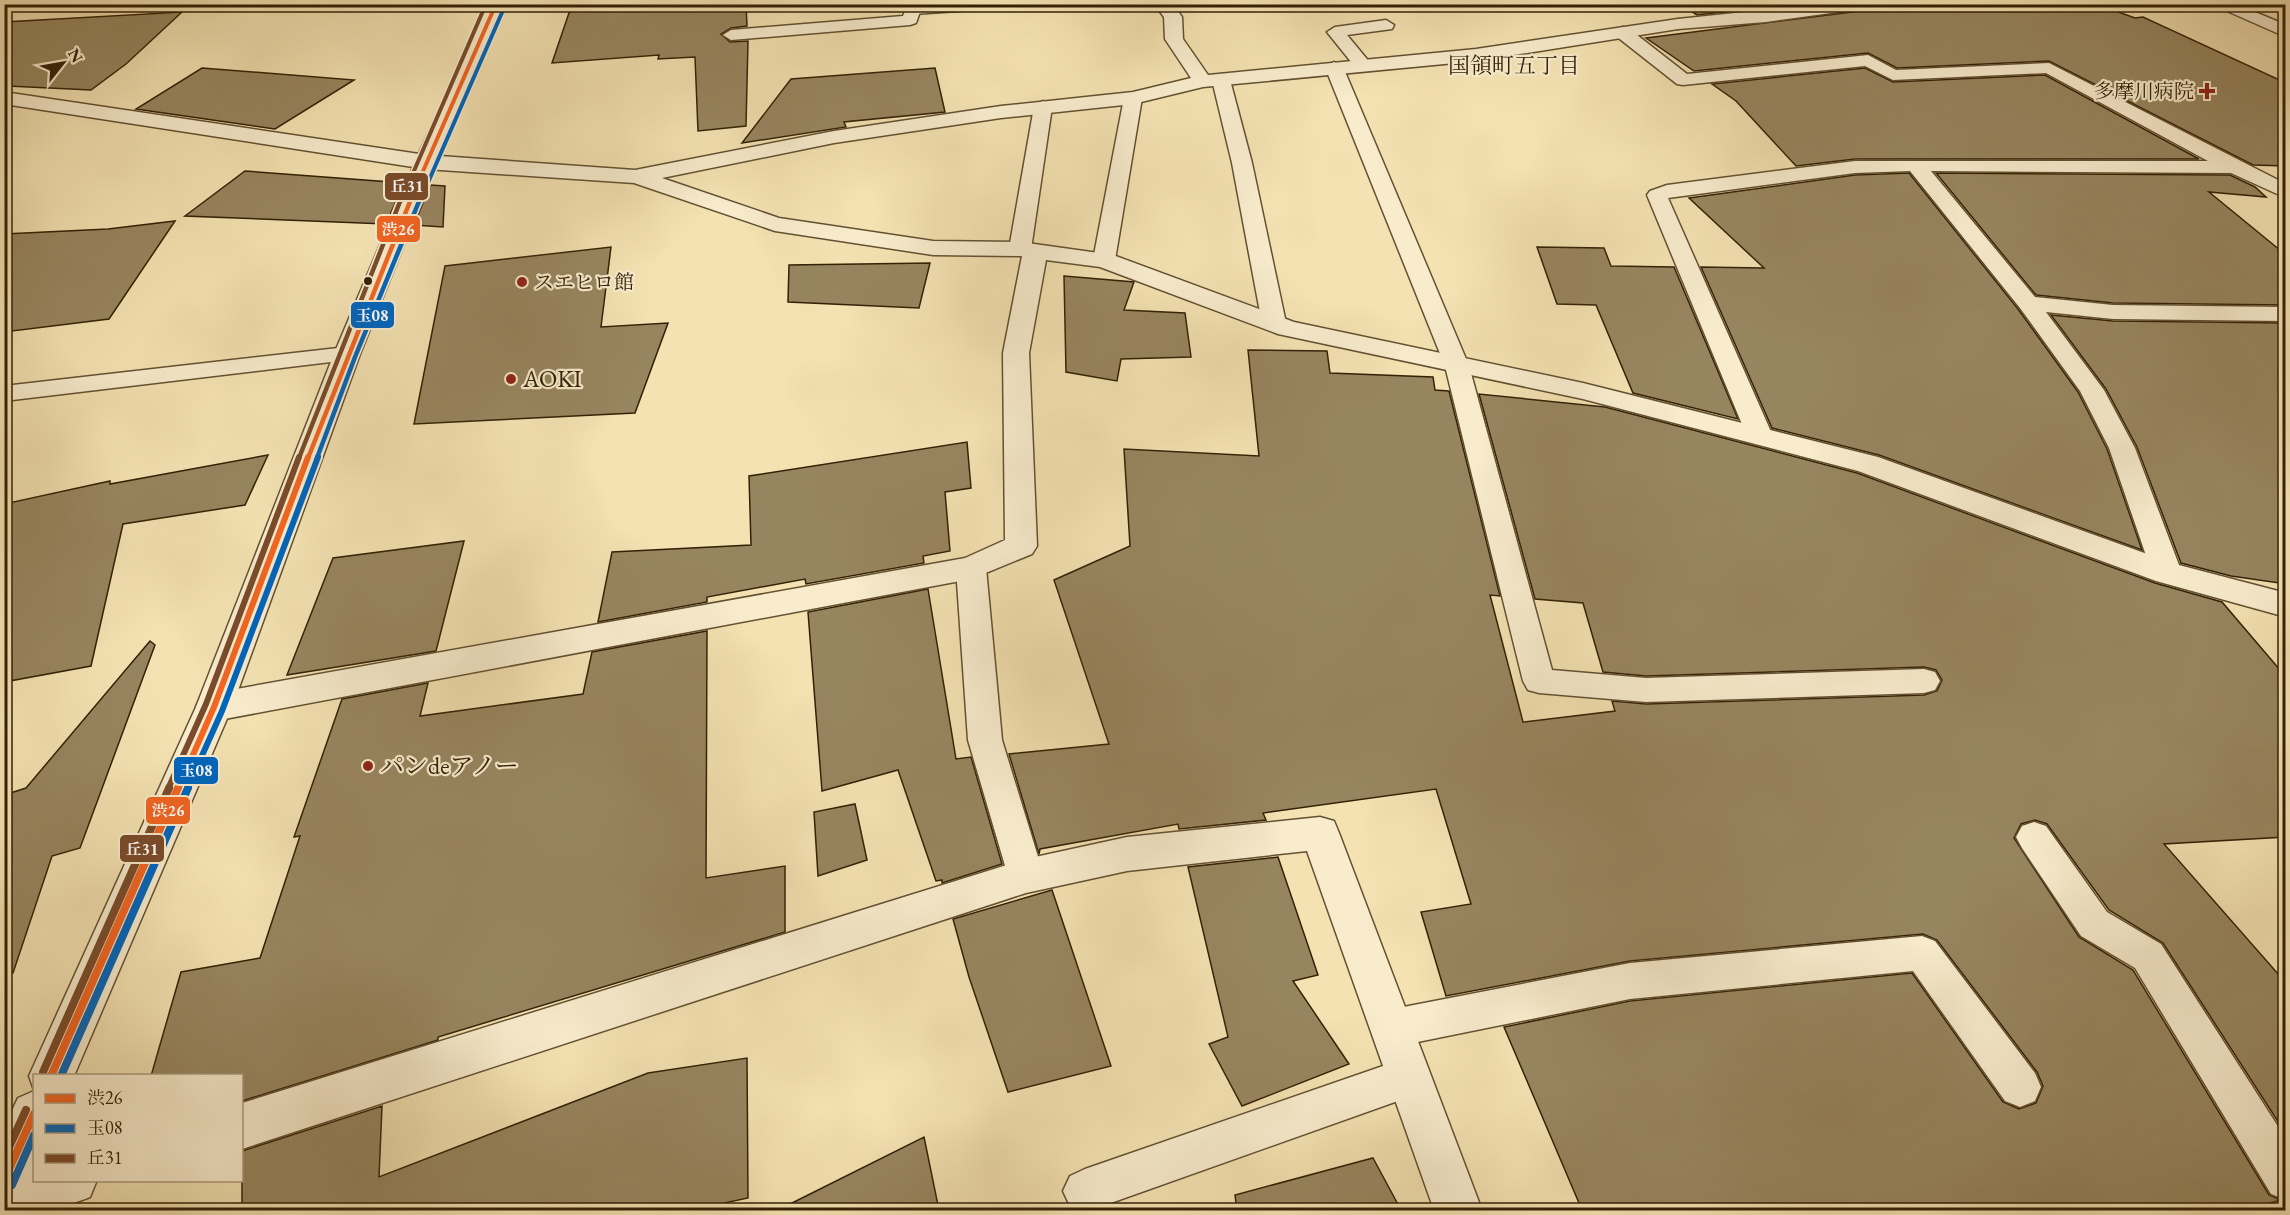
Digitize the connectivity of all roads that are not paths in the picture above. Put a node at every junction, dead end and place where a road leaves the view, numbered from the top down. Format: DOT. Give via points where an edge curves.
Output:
graph roads {
  1 [pos="496,4"];
  2 [pos="988,4"];
  3 [pos="1163,4"];
  4 [pos="1860,4"];
  5 [pos="2220,4"];
  6 [pos="912,7"];
  7 [pos="1658,11"];
  8 [pos="1678,24"];
  9 [pos="1386,25"];
  10 [pos="1622,32"];
  11 [pos="2286,32"];
  12 [pos="731,35"];
  13 [pos="1362,64"];
  14 [pos="1334,67"];
  15 [pos="1212,80"];
  16 [pos="4,98"];
  17 [pos="1133,98"];
  18 [pos="1043,107"];
  19 [pos="426,162"];
  20 [pos="1914,165"];
  21 [pos="2235,167"];
  22 [pos="637,177"];
  23 [pos="2286,192"];
  24 [pos="1027,251"];
  25 [pos="1104,260"];
  26 [pos="2028,303"];
  27 [pos="2286,314"];
  28 [pos="1274,323"];
  29 [pos="347,354"];
  30 [pos="1457,366"];
  31 [pos="4,394"];
  32 [pos="1759,434"];
  33 [pos="970,568"];
  34 [pos="2167,573"];
  35 [pos="2286,605"];
  36 [pos="1924,681"];
  37 [pos="214,707"];
  38 [pos="2034,837"];
  39 [pos="1026,876"];
  40 [pos="1393,1028"];
  41 [pos="52,1074"];
  42 [pos="1410,1077"];
  43 [pos="2020,1087"];
  44 [pos="33,1116"];
  45 [pos="243,1126"];
  46 [pos="2286,1179"];
  47 [pos="4,1181"];
  48 [pos="67,1182"];
  49 [pos="1086,1191"];
  50 [pos="4,1202"];
  51 [pos="1458,1210"];
  1 -- 19 [label="street"];
  2 -- 6 [label="street"];
  3 -- 15 [label="street" via="1173,17 1174,39"];
  4 -- 8 [label="lane"];
  5 -- 11 [label="street"];
  6 -- 12 [label="lane" via="910,20"];
  7 -- 8 [label="street"];
  8 -- 10 [label="street"];
  9 -- 13 [label="lane" via="1335,32"];
  10 -- 13 [label="street" via="1476,55"];
  10 -- 21 [label="lane" via="1683,80 1868,60 1893,75 2049,68"];
  13 -- 14 [label="street"];
  14 -- 15 [label="street"];
  14 -- 30 [label="lane"];
  15 -- 17 [label="street"];
  15 -- 28 [label="lane" via="1242,163"];
  16 -- 19 [label="street"];
  17 -- 18 [label="street"];
  17 -- 25 [label="lane"];
  18 -- 22 [label="street" via="834,137"];
  18 -- 24 [label="lane"];
  19 -- 22 [label="street"];
  19 -- 29 [label="street"];
  20 -- 21 [label="lane"];
  20 -- 26 [label="lane"];
  20 -- 32 [label="lane" via="1802,173 1667,190 1657,195"];
  21 -- 23 [label="lane"];
  22 -- 24 [label="street" via="775,224 933,248"];
  24 -- 25 [label="street"];
  24 -- 33 [label="street" via="1016,353 1021,546"];
  25 -- 28 [label="street"];
  26 -- 27 [label="lane" via="2113,312"];
  26 -- 34 [label="lane" via="2097,400 2122,448"];
  28 -- 30 [label="street"];
  29 -- 31 [label="lane"];
  29 -- 37 [label="street"];
  30 -- 32 [label="street" via="1583,391"];
  30 -- 36 [label="lane" via="1539,681 1646,690"];
  32 -- 34 [label="street" via="1868,464"];
  33 -- 37 [label="street"];
  33 -- 39 [label="lane" via="984,740"];
  34 -- 35 [label="street"];
  37 -- 41 [label="street"];
  38 -- 46 [label="lane" via="2094,924 2148,956"];
  39 -- 40 [label="street" via="1128,854 1320,832"];
  39 -- 45 [label="street"];
  40 -- 42 [label="street"];
  40 -- 43 [label="lane" via="1630,981 1922,953"];
  42 -- 49 [label="lane"];
  42 -- 51 [label="street"];
  44 -- 47 [label="street"];
  48 -- 50 [label="street"];
}
